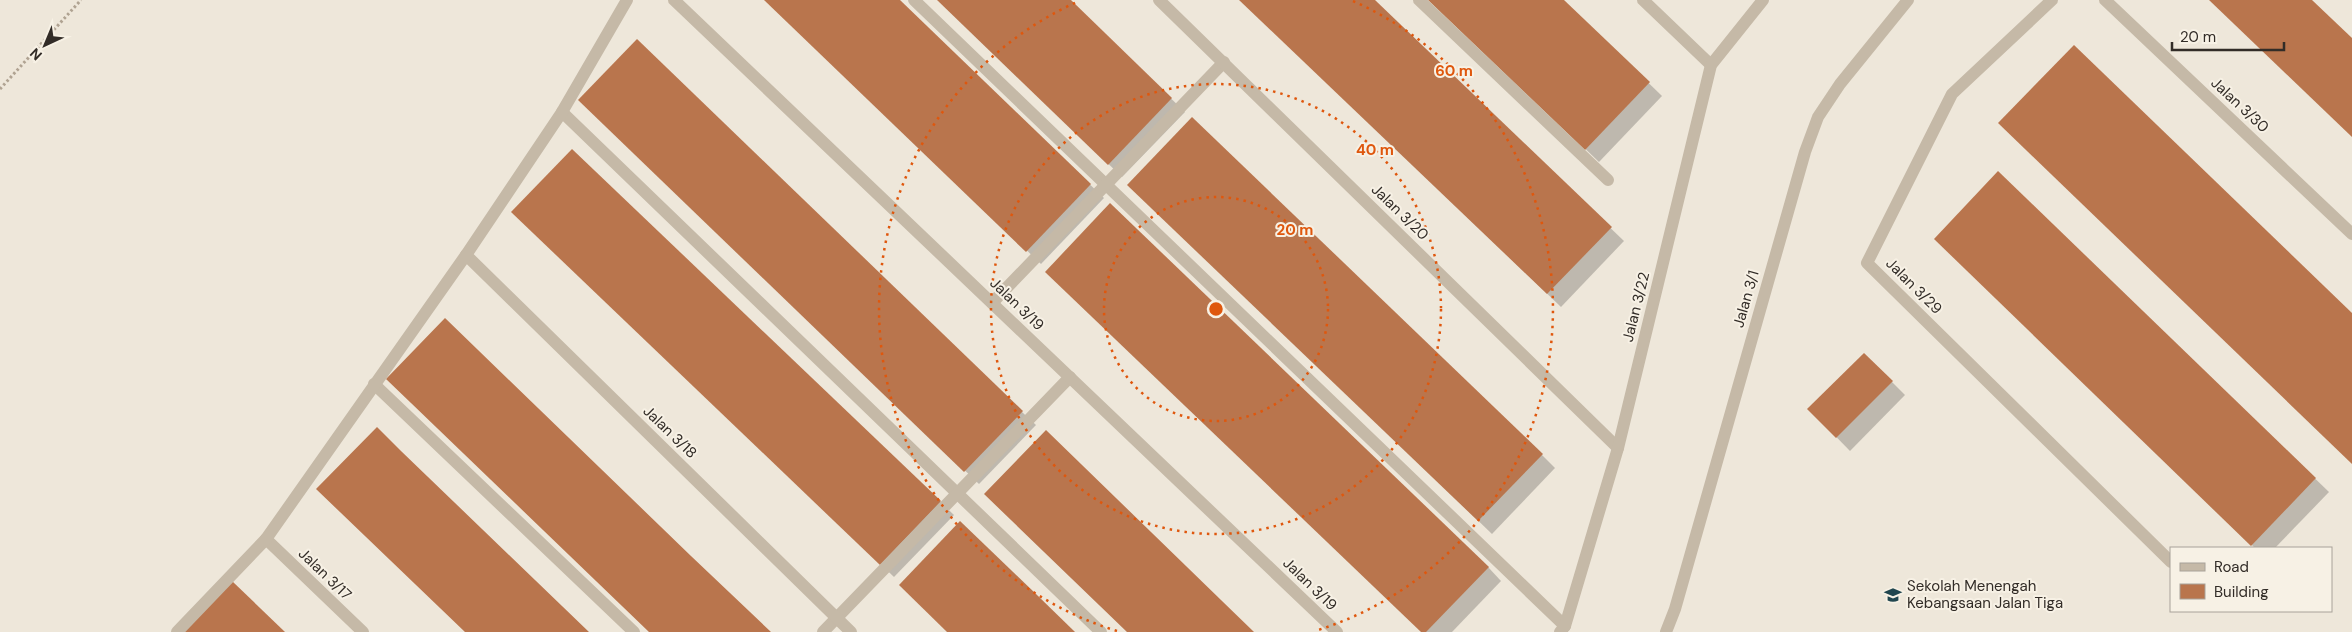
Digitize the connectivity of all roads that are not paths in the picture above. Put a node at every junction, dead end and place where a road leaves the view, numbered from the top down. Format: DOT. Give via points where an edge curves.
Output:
graph roads {
  1 [pos="627,0"];
  2 [pos="674,0"];
  3 [pos="914,0"];
  4 [pos="1159,0"];
  5 [pos="1419,0"];
  6 [pos="1643,0"];
  7 [pos="1763,0"];
  8 [pos="1908,0"];
  9 [pos="2052,0"];
  10 [pos="2105,0"];
  11 [pos="1224,62"];
  12 [pos="1711,65"];
  13 [pos="562,112"];
  14 [pos="1608,180"];
  15 [pos="1105,184"];
  16 [pos="2352,234"];
  17 [pos="466,255"];
  18 [pos="992,303"];
  19 [pos="1070,377"];
  20 [pos="374,384"];
  21 [pos="1618,448"];
  22 [pos="957,493"];
  23 [pos="266,539"];
  24 [pos="2170,561"];
  25 [pos="837,618"];
  26 [pos="1563,629"];
  27 [pos="177,632"];
  28 [pos="363,632"];
  29 [pos="634,632"];
  30 [pos="823,632"];
  31 [pos="851,632"];
  32 [pos="1101,632"];
  33 [pos="1337,632"];
  34 [pos="1666,632"];
  1 -- 13 [label="street"];
  2 -- 18 [label="street, Jalan 3/19"];
  3 -- 15 [label="street"];
  4 -- 11 [label="street, Jalan 3/20"];
  5 -- 14 [label="street"];
  6 -- 12 [label="street"];
  7 -- 12 [label="street, Jalan 3/22"];
  8 -- 34 [label="street, Jalan 3/1" via="1840,84 1818,117 1808,143"];
  9 -- 24 [label="street, Jalan 3/29" via="1952,94 1867,263"];
  10 -- 16 [label="street, Jalan 3/30"];
  11 -- 15 [label="street"];
  11 -- 21 [label="street, Jalan 3/20"];
  12 -- 21 [label="street, Jalan 3/22"];
  13 -- 17 [label="street"];
  13 -- 22 [label="street"];
  15 -- 18 [label="street"];
  15 -- 26 [label="street"];
  17 -- 20 [label="street"];
  17 -- 25 [label="street, Jalan 3/18"];
  18 -- 19 [label="street, Jalan 3/19"];
  19 -- 22 [label="street"];
  19 -- 33 [label="street, Jalan 3/19"];
  20 -- 23 [label="street"];
  20 -- 29 [label="street"];
  21 -- 26 [label="street, Jalan 3/22"];
  22 -- 25 [label="street"];
  22 -- 32 [label="street"];
  23 -- 27 [label="street"];
  23 -- 28 [label="street, Jalan 3/17"];
  25 -- 30 [label="street"];
  25 -- 31 [label="street, Jalan 3/18"];
}
